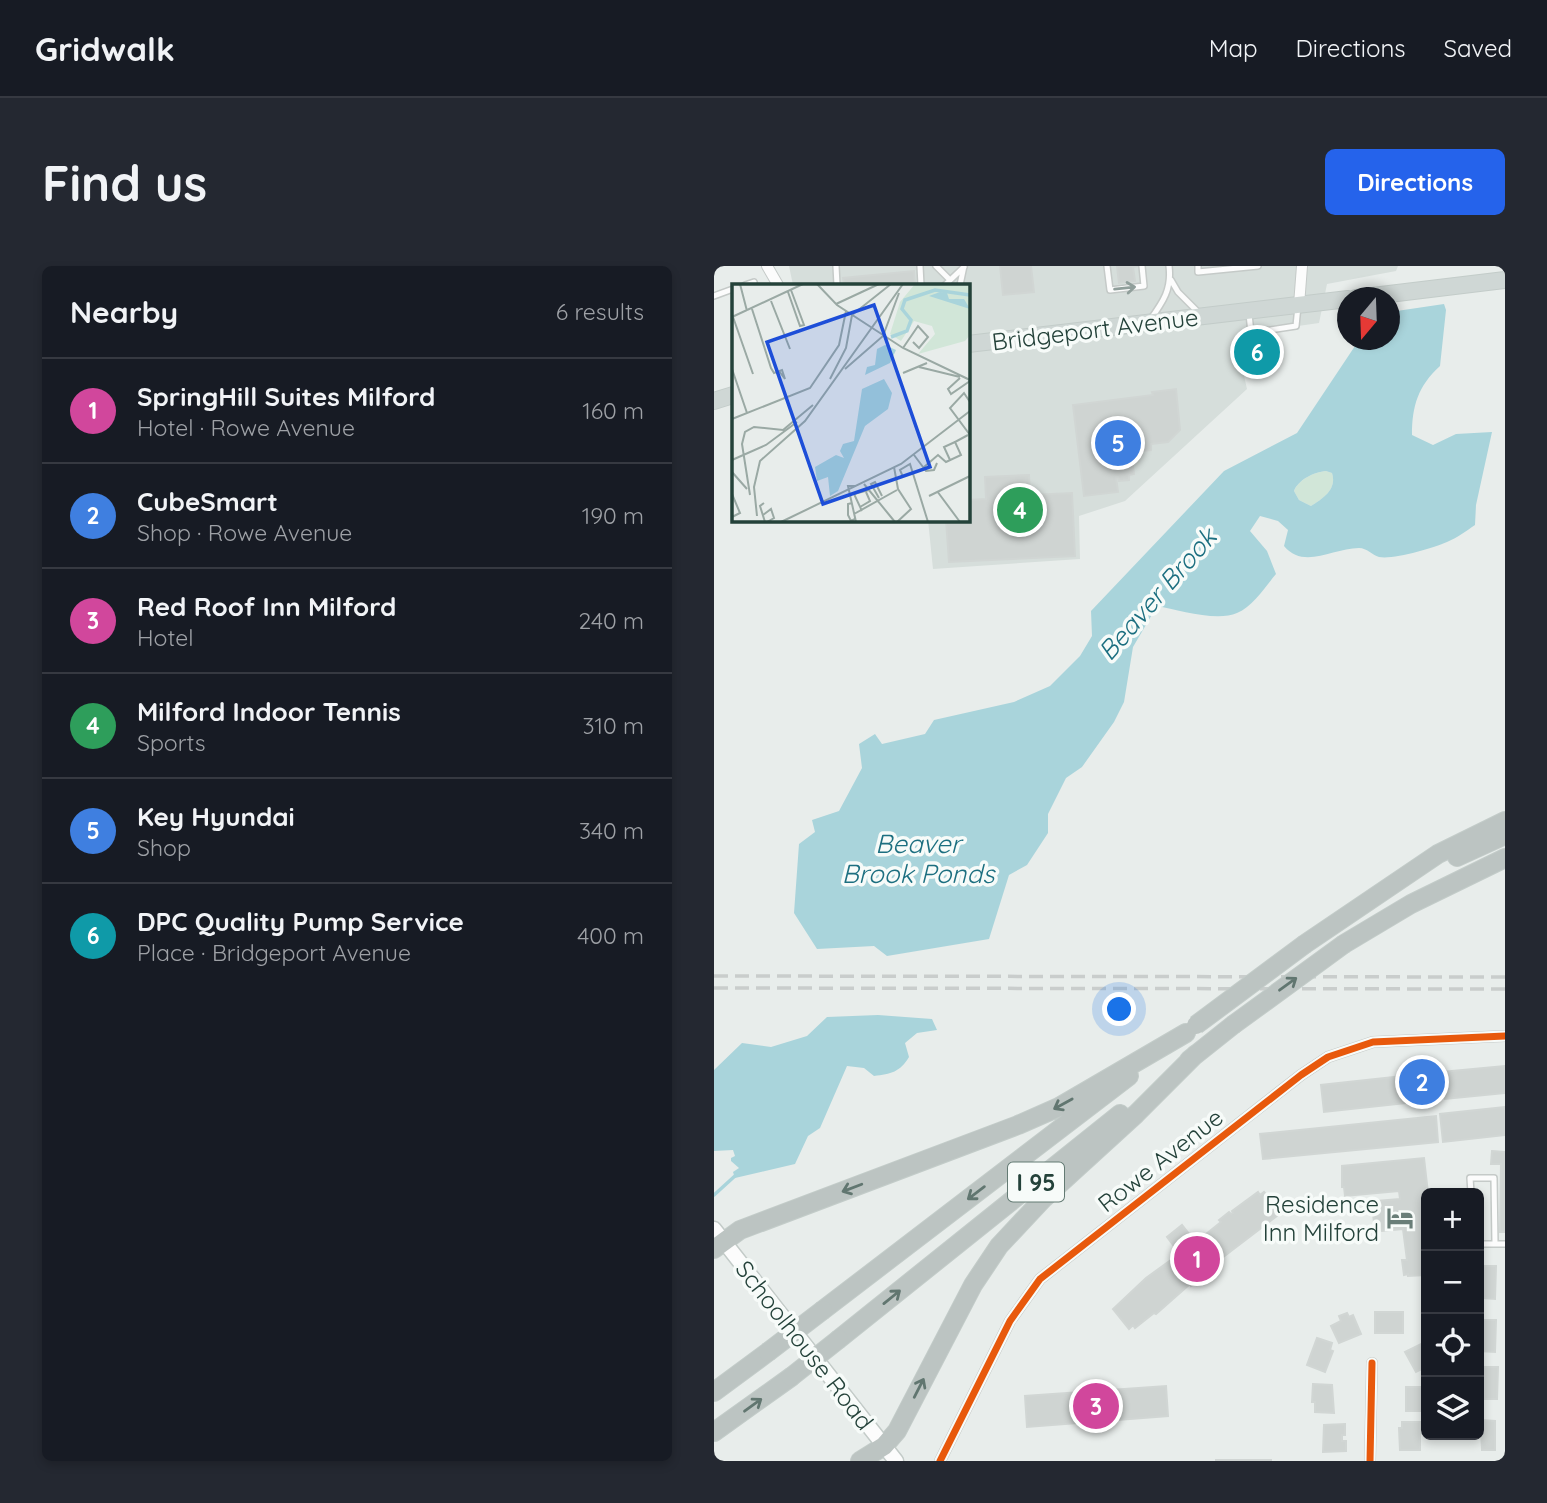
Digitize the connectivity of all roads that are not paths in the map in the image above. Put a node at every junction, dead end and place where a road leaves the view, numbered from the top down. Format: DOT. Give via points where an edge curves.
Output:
graph roads {
  1 [pos="767,266"];
  2 [pos="835,266"];
  3 [pos="920,266"];
  4 [pos="936,266"];
  5 [pos="963,266"];
  6 [pos="1107,266"];
  7 [pos="1142,266"];
  8 [pos="1169,266"];
  9 [pos="1198,266"];
  10 [pos="1258,266"];
  11 [pos="1303,266"];
  12 [pos="1171,280"];
  13 [pos="1505,280"];
  14 [pos="754,282"];
  15 [pos="947,283"];
  16 [pos="748,284"];
  17 [pos="777,284"];
  18 [pos="837,284"];
  19 [pos="921,284"];
  20 [pos="960,284"];
  21 [pos="732,289"];
  22 [pos="1400,293"];
  23 [pos="714,296"];
  24 [pos="1337,300"];
  25 [pos="1298,305"];
  26 [pos="1202,316"];
  27 [pos="1148,323"];
  28 [pos="970,344"];
  29 [pos="732,395"];
  30 [pos="714,401"];
  31 [pos="1505,821"];
  32 [pos="1505,835"];
  33 [pos="1505,858"];
  34 [pos="1505,871"];
  35 [pos="1305,944"];
  36 [pos="1344,944"];
  37 [pos="1191,1029"];
  38 [pos="1505,1035"];
  39 [pos="1196,1054"];
  40 [pos="1471,1188"];
  41 [pos="717,1239"];
  42 [pos="1484,1244"];
  43 [pos="1495,1244"];
  44 [pos="1505,1244"];
  45 [pos="1371,1363"];
  46 [pos="714,1392"];
  47 [pos="714,1432"];
  48 [pos="884,1446"];
  49 [pos="860,1461"];
  50 [pos="896,1461"];
  51 [pos="940,1461"];
  52 [pos="1370,1461"];
  1 -- 17 [label="street"];
  2 -- 18 [label="lane"];
  3 -- 19 [label="lane"];
  4 -- 15 [label="lane"];
  5 -- 15 [label="lane"];
  5 -- 20 [label="lane"];
  6 -- 7 [label="lane, one-way" via="1110,289 1144,286"];
  8 -- 12 [label="lane"];
  9 -- 10 [label="lane" via="1198,272"];
  11 -- 25 [label="street"];
  12 -- 26 [label="lane"];
  12 -- 27 [label="lane" via="1168,294"];
  13 -- 22 [label="main road"];
  14 -- 16 [label="lane"];
  21 -- 23 [label="lane"];
  24 -- 25 [label="main road, Bridgeport Avenue"];
  25 -- 26 [label="main road, Bridgeport Avenue"];
  26 -- 27 [label="main road, Bridgeport Avenue"];
  27 -- 28 [label="main road, Bridgeport Avenue"];
  29 -- 30 [label="main road"];
  31 -- 35 [label="highway" via="1438,854"];
  32 -- 35 [label="highway, I 95" via="1407,882"];
  33 -- 36 [label="highway, I 95" via="1411,904"];
  34 -- 36 [label="highway"];
  35 -- 37 [label="highway, I 95, bridge"];
  39 -- 36 [label="highway, I 95, one-way, bridge"];
  37 -- 41 [label="highway, one-way" via="1059,1107"];
  37 -- 46 [label="highway, I 95, one-way, bridge"];
  38 -- 51 [label="street, Rowe Avenue" via="1373,1042 1328,1057 1292,1082 1040,1279 1010,1321"];
  47 -- 39 [label="highway, I 95, one-way, bridge" via="791,1377"];
  48 -- 39 [label="highway, one-way" via="897,1431 973,1285 999,1246"];
  40 -- 43 [label="lane" via="1470,1178 1493,1178"];
  41 -- 48 [label="main road, Schoolhouse Road"];
  42 -- 43 [label="lane"];
  43 -- 44 [label="lane"];
  45 -- 52 [label="street"];
  48 -- 49 [label="highway"];
  48 -- 50 [label="main road, Schoolhouse Road"];
}
